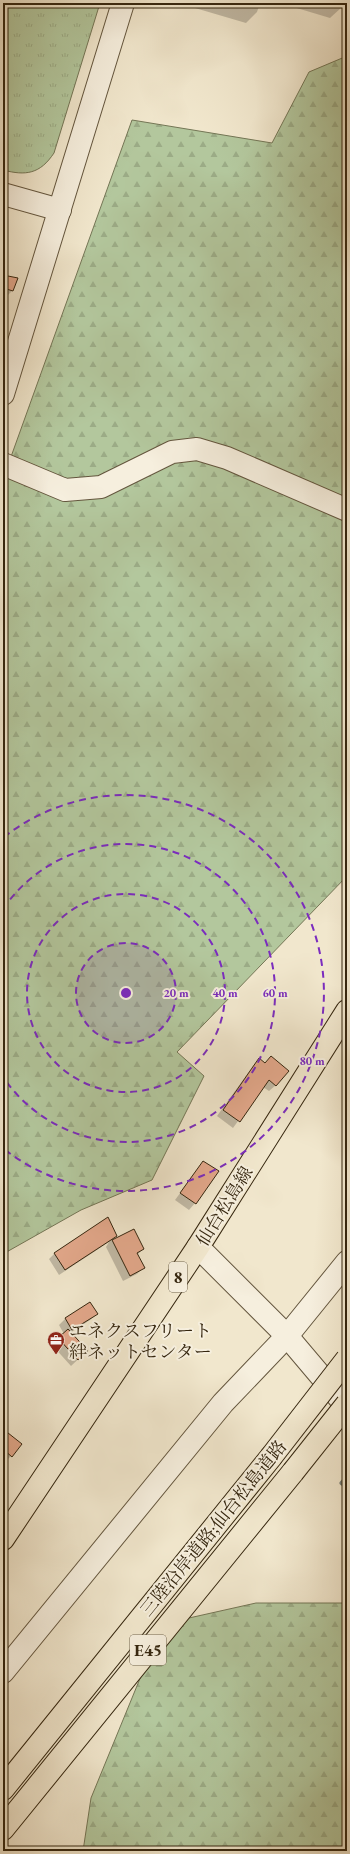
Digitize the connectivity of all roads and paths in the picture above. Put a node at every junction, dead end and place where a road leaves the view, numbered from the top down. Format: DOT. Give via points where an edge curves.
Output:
graph roads {
  1 [pos="123,3"];
  2 [pos="3,194"];
  3 [pos="60,210"];
  4 [pos="3,394"];
  5 [pos="3,464"];
  6 [pos="347,510"];
  7 [pos="347,1011"];
  8 [pos="198,1247"];
  9 [pos="347,1262"];
  10 [pos="287,1336"];
  11 [pos="347,1359"];
  12 [pos="347,1404"];
  13 [pos="347,1407"];
  14 [pos="3,1539"];
  15 [pos="3,1672"];
  16 [pos="3,1789"];
  17 [pos="3,1829"];
  1 -- 3 [label="street"];
  2 -- 3 [label="street"];
  3 -- 4 [label="street"];
  5 -- 6 [label="street" via="65,490 101,487 172,452 197,449 228,458"];
  7 -- 8 [label="main road, 仙台松島線 / 8"];
  8 -- 10 [label="street"];
  8 -- 14 [label="main road, 仙台松島線 / 8"];
  9 -- 10 [label="street"];
  10 -- 13 [label="street"];
  10 -- 15 [label="street" via="223,1403"];
  11 -- 16 [label="main road, 三陸沿岸道路;仙台松島道路 / E45, bridge"];
  12 -- 17 [label="main road, 三陸沿岸道路;仙台松島道路 / E45, bridge"];
}
